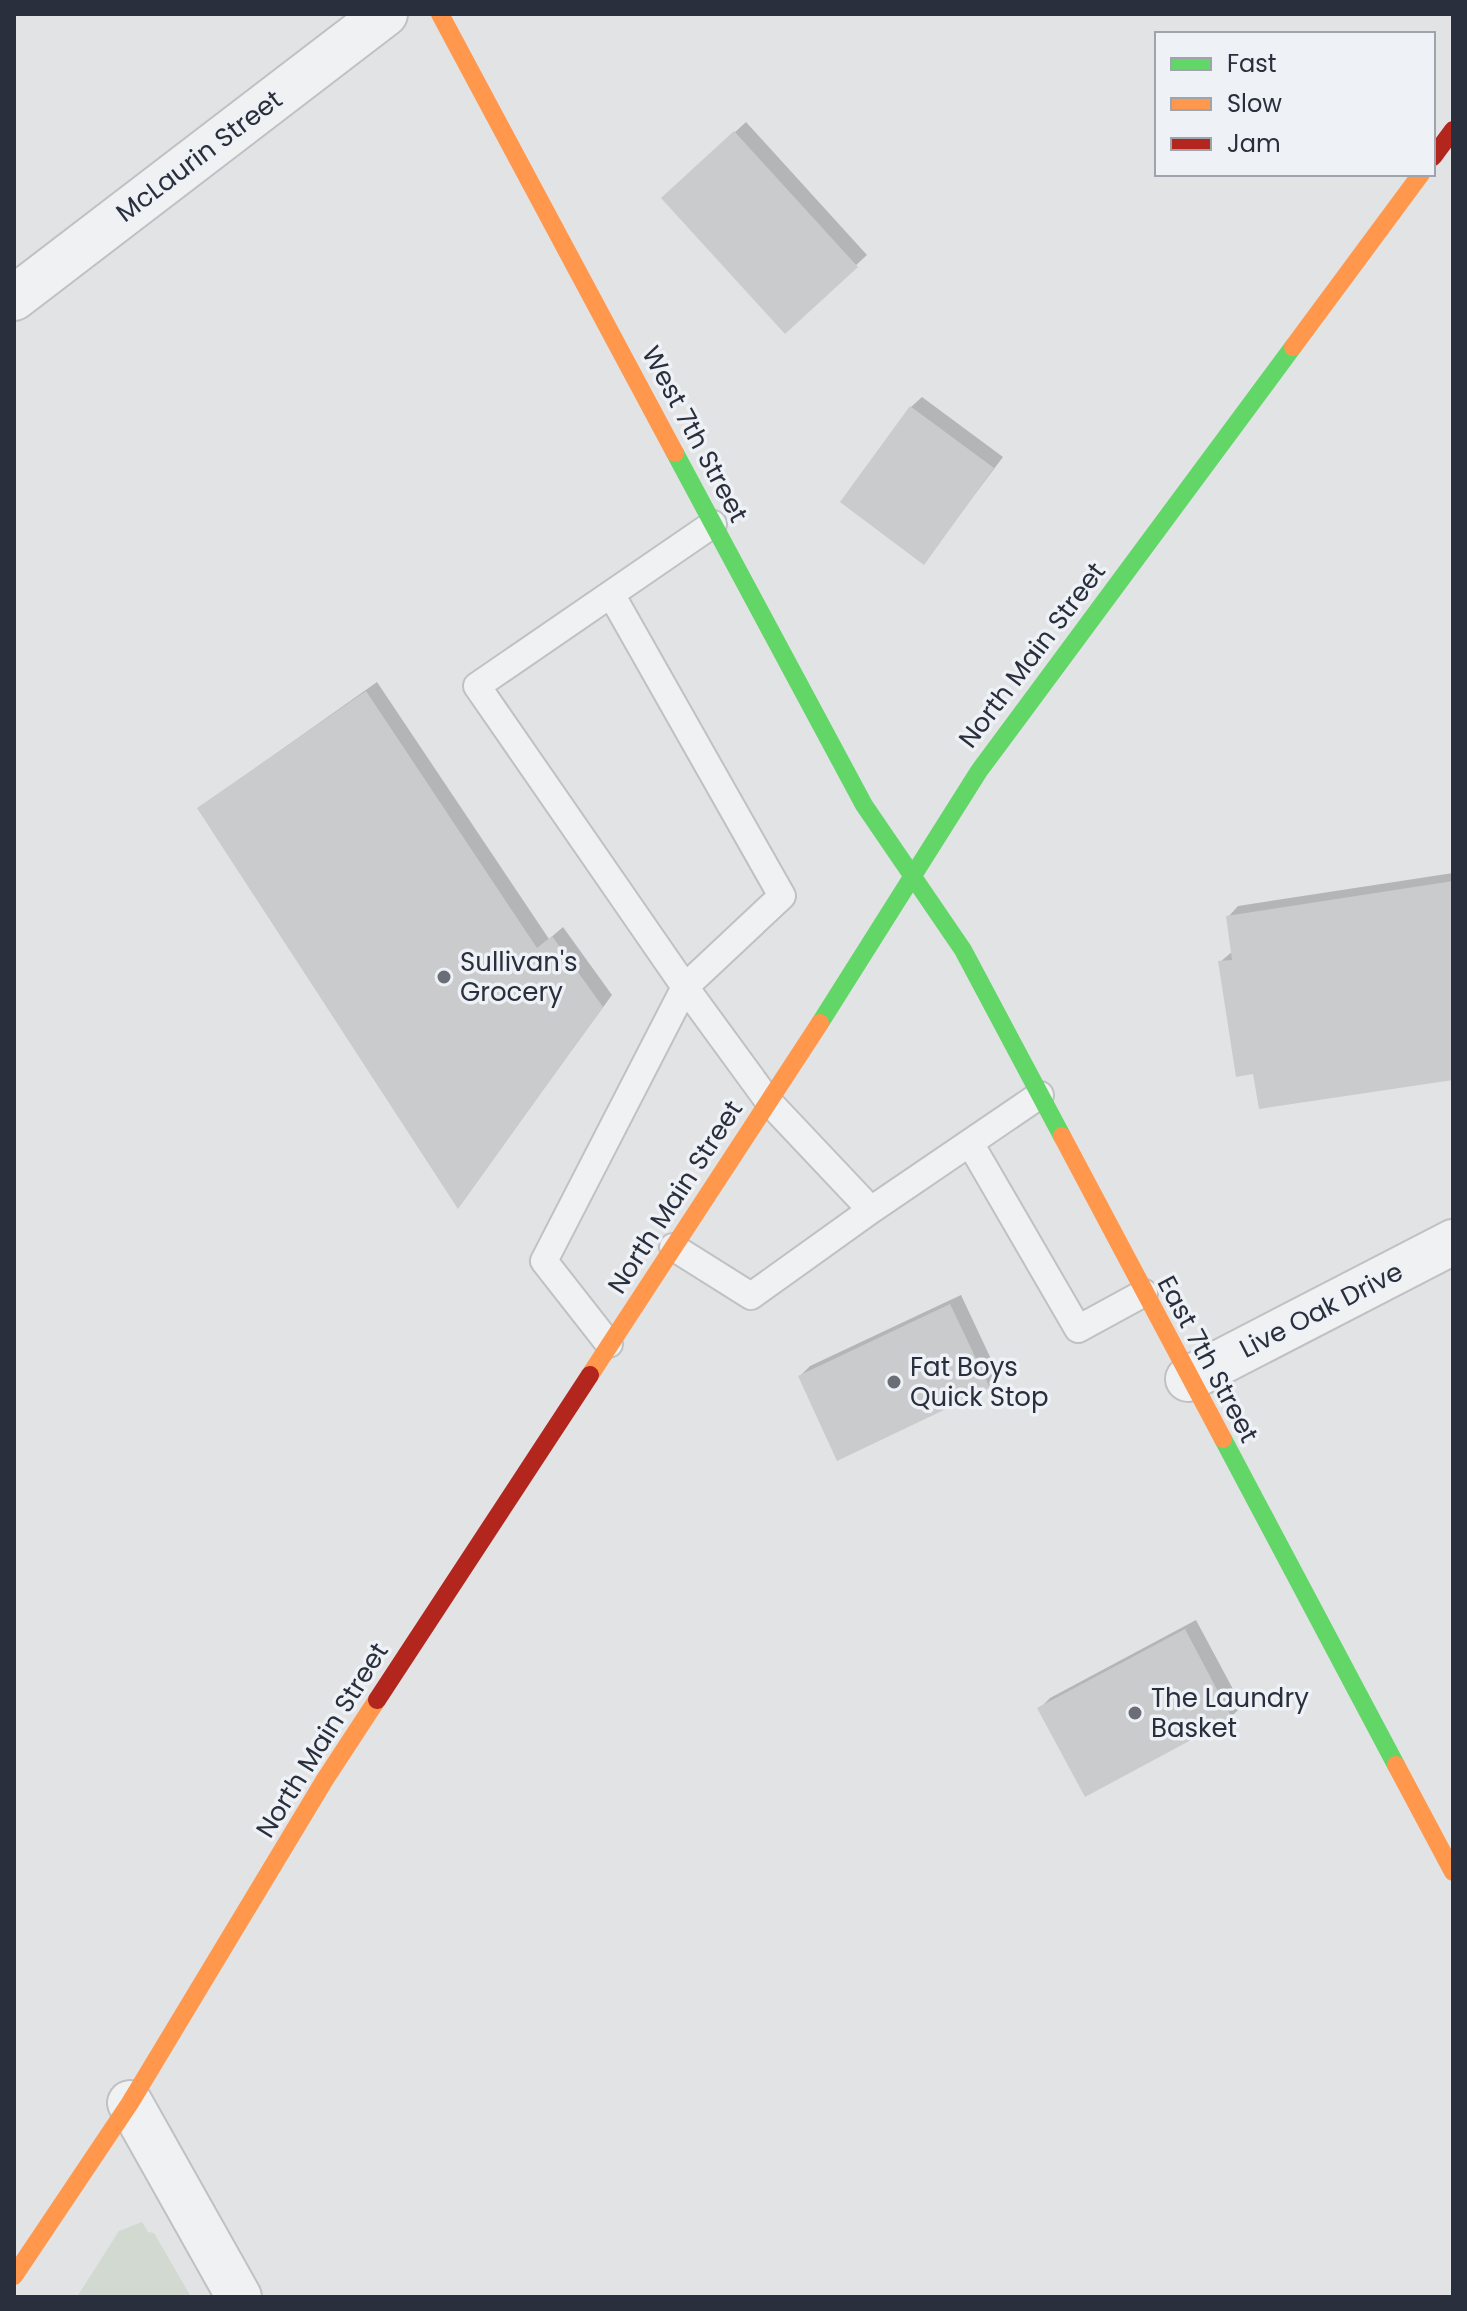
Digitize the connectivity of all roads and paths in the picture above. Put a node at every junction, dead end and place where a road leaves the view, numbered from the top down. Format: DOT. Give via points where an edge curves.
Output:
graph roads {
  1 [pos="385,14"];
  2 [pos="440,14"];
  3 [pos="1453,130"];
  4 [pos="1435,154"];
  5 [pos="1420,176"];
  6 [pos="14,298"];
  7 [pos="713,524"];
  8 [pos="611,594"];
  9 [pos="911,875"];
  10 [pos="685,987"];
  11 [pos="1040,1095"];
  12 [pos="769,1102"];
  13 [pos="970,1143"];
  14 [pos="871,1210"];
  15 [pos="1453,1242"];
  16 [pos="673,1247"];
  17 [pos="1144,1293"];
  18 [pos="609,1344"];
  19 [pos="1188,1379"];
  20 [pos="1453,1872"];
  21 [pos="130,2103"];
  22 [pos="14,2276"];
  23 [pos="239,2297"];
  1 -- 6 [label="street, McLaurin Street"];
  2 -- 7 [label="main road, West 7th Street"];
  3 -- 4 [label="main road"];
  5 -- 9 [label="main road, North Main Street" via="979,771"];
  7 -- 8 [label="lane"];
  7 -- 9 [label="main road, West 7th Street" via="864,805"];
  8 -- 10 [label="lane" via="782,896"];
  8 -- 10 [label="lane" via="477,686"];
  9 -- 11 [label="main road, East 7th Street" via="963,950"];
  9 -- 12 [label="main road, North Main Street"];
  10 -- 12 [label="lane"];
  10 -- 18 [label="lane" via="544,1261"];
  11 -- 13 [label="lane"];
  11 -- 17 [label="main road, East 7th Street"];
  12 -- 14 [label="lane"];
  12 -- 16 [label="main road, North Main Street"];
  13 -- 14 [label="lane"];
  13 -- 17 [label="lane" via="1078,1329"];
  14 -- 16 [label="lane" via="751,1296"];
  15 -- 19 [label="street, Live Oak Drive"];
  16 -- 18 [label="main road, North Main Street"];
  17 -- 19 [label="main road, East 7th Street"];
  18 -- 21 [label="main road, North Main Street" via="324,1781"];
  19 -- 20 [label="main road, East 7th Street"];
  21 -- 22 [label="main road, North Main Street"];
  21 -- 23 [label="street"];
}
